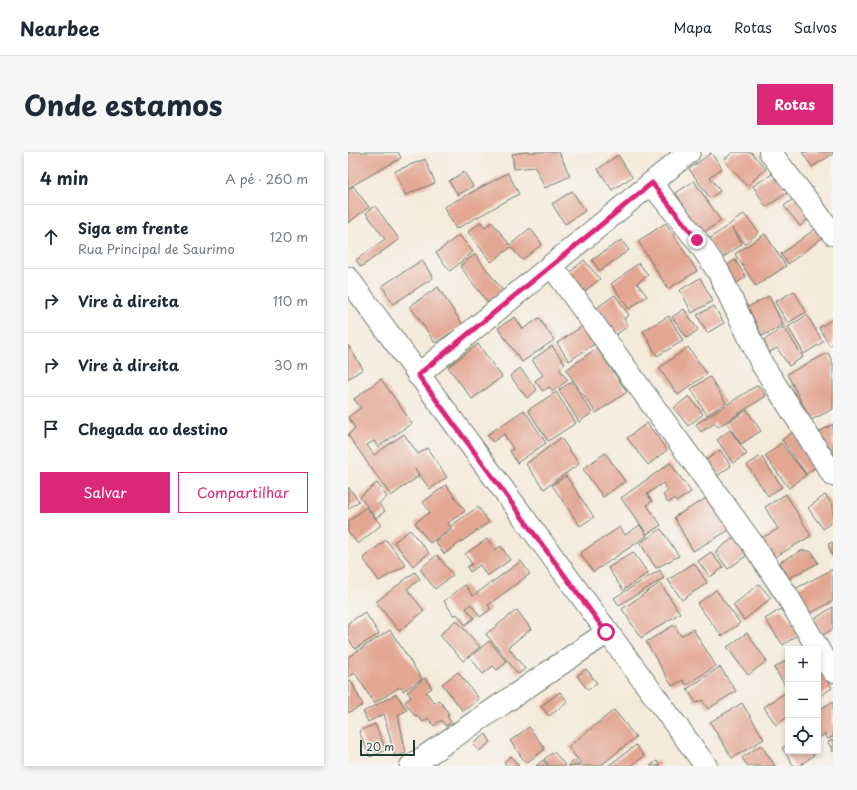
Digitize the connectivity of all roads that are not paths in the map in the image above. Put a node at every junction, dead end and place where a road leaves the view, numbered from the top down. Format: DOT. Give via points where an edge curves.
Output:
graph roads {
  1 [pos="690,152"];
  2 [pos="770,152"];
  3 [pos="652,183"];
  4 [pos="833,234"];
  5 [pos="552,266"];
  6 [pos="348,278"];
  7 [pos="418,375"];
  8 [pos="833,475"];
  9 [pos="606,632"];
  10 [pos="816,646"];
  11 [pos="821,653"];
  12 [pos="833,671"];
  13 [pos="411,766"];
  14 [pos="706,766"];
  1 -- 3 [label="street"];
  2 -- 4 [label="street"];
  3 -- 5 [label="street"];
  3 -- 8 [label="street" via="718,271 762,364"];
  5 -- 7 [label="street"];
  5 -- 10 [label="street" via="752,543 788,596"];
  6 -- 7 [label="street"];
  7 -- 9 [label="street"];
  9 -- 13 [label="street"];
  9 -- 14 [label="street"];
  11 -- 12 [label="street"];
}
